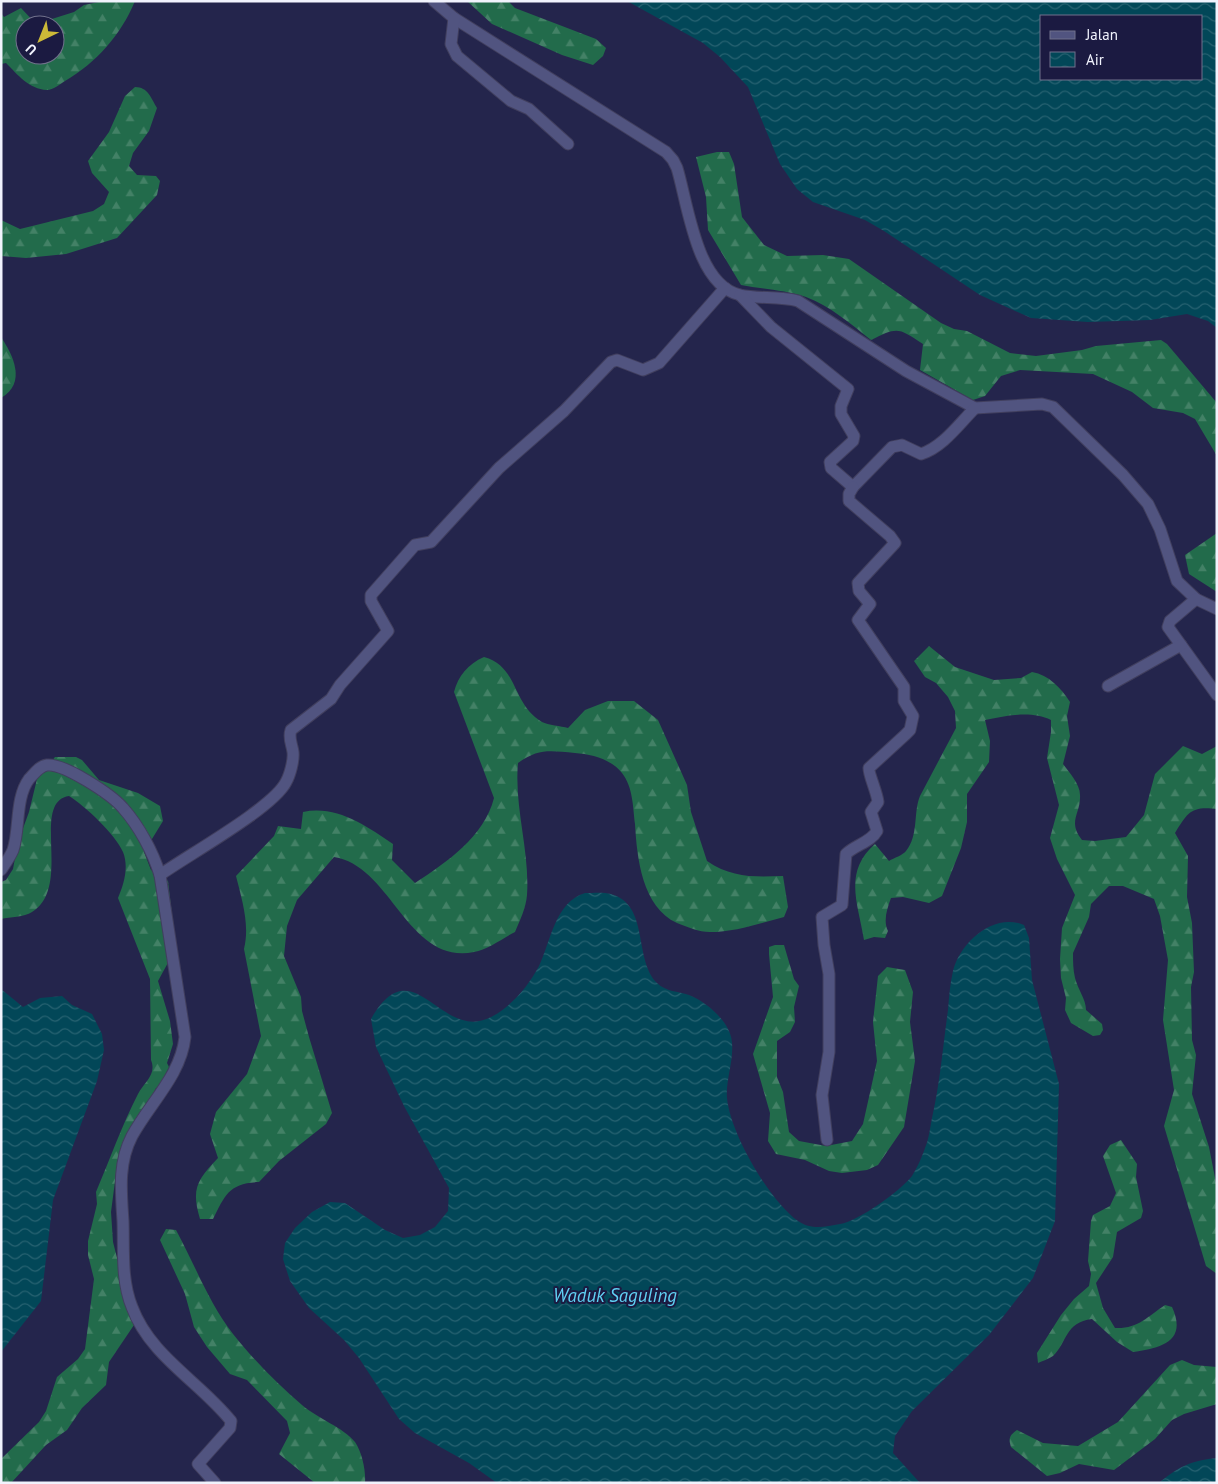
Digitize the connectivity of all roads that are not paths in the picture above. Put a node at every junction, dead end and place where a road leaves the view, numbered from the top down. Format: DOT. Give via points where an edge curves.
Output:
graph roads {
  1 [pos="434,1"];
  2 [pos="454,18"];
  3 [pos="568,144"];
  4 [pos="725,288"];
  5 [pos="740,295"];
  6 [pos="975,408"];
  7 [pos="853,487"];
  8 [pos="1196,599"];
  9 [pos="1217,610"];
  10 [pos="1181,645"];
  11 [pos="1108,686"];
  12 [pos="1217,695"];
  13 [pos="1,870"];
  14 [pos="160,875"];
  15 [pos="827,1140"];
  16 [pos="215,1483"];
  1 -- 2 [label="street"];
  2 -- 3 [label="street" via="451,44 457,56 511,101 530,109"];
  2 -- 4 [label="street" via="666,152 678,168 700,251 713,275"];
  4 -- 5 [label="street"];
  4 -- 14 [label="street" via="659,364 643,370 617,360 611,362 564,411 499,468 431,542 414,546 371,595 370,601 388,631 331,699 291,730 294,754 287,781 278,794"];
  5 -- 6 [label="street" via="798,301 906,371"];
  5 -- 7 [label="street" via="771,327 848,389 841,414 854,436 853,441 830,462 831,468"];
  6 -- 7 [label="street" via="929,451 921,454 902,445 892,447"];
  6 -- 8 [label="street" via="1042,404 1058,411 1148,504 1160,528 1177,581"];
  7 -- 15 [label="street" via="850,501 895,544 858,583 859,591 870,604 858,620 904,687 904,700 913,716 905,736 869,768 876,786 878,802 871,812 877,831 872,838 846,854 842,905 822,917 829,974 829,1052 822,1101"];
  8 -- 9 [label="street"];
  8 -- 10 [label="street" via="1168,624"];
  10 -- 11 [label="street"];
  10 -- 12 [label="street"];
  13 -- 14 [label="street" via="13,850 28,781 38,769 47,765 70,772 98,787 122,807 147,845"];
  14 -- 16 [label="street" via="185,1037 183,1054 132,1136 124,1156 120,1173 123,1257 131,1306 139,1322 163,1354 231,1420 230,1428 198,1464"];
}
